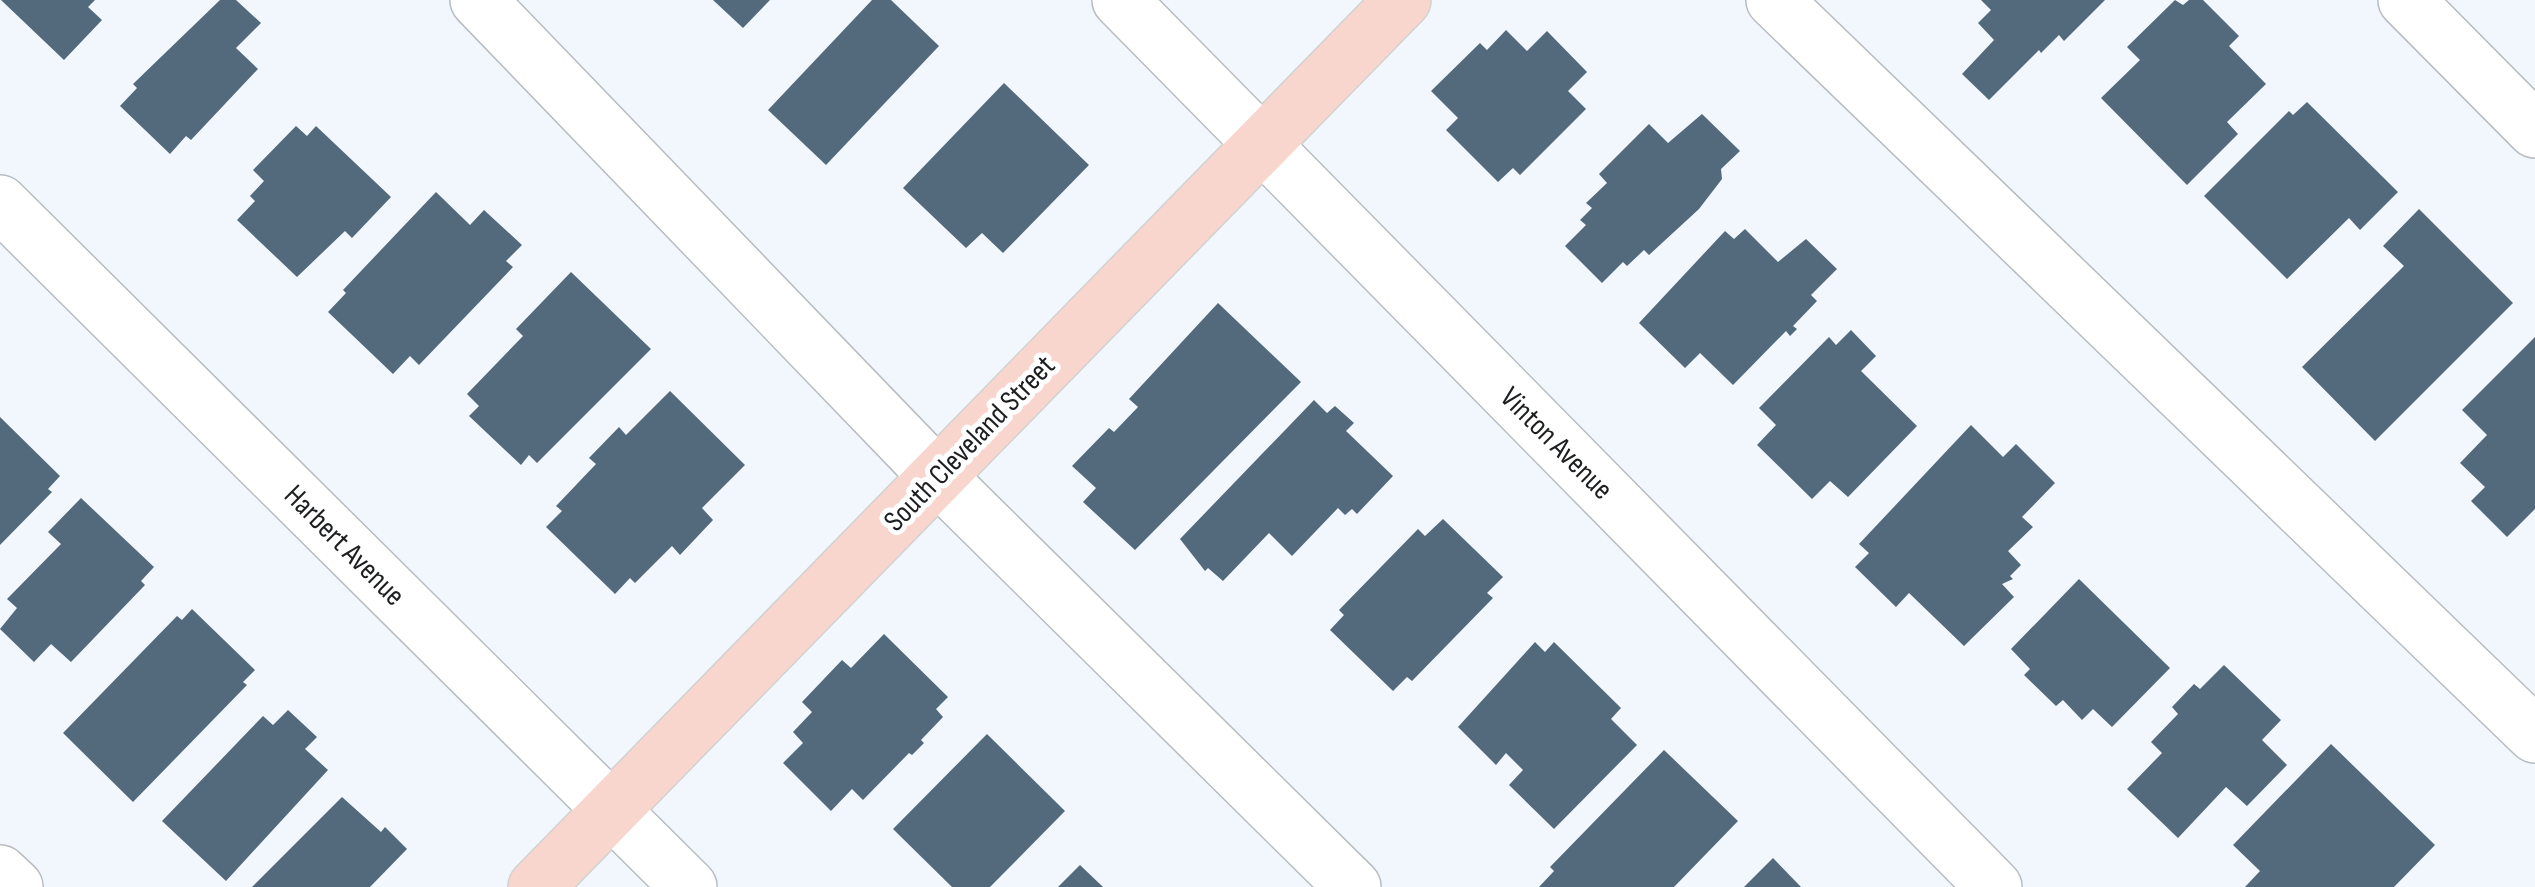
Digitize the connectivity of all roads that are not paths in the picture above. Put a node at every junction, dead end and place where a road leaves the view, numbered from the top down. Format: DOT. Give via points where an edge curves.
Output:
graph roads {
  1 [pos="478,0"];
  2 [pos="1120,0"];
  3 [pos="1403,0"];
  4 [pos="1774,0"];
  5 [pos="2406,0"];
  6 [pos="2535,130"];
  7 [pos="1261,143"];
  8 [pos="0,203"];
  9 [pos="936,476"];
  10 [pos="2535,735"];
  11 [pos="611,810"];
  12 [pos="0,872"];
  13 [pos="15,887"];
  14 [pos="536,887"];
  15 [pos="689,887"];
  16 [pos="1353,887"];
  17 [pos="1994,887"];
  1 -- 9 [label="street"];
  2 -- 7 [label="street, Vinton Avenue"];
  3 -- 7 [label="main road, South Cleveland Street"];
  4 -- 10 [label="street"];
  5 -- 6 [label="street"];
  7 -- 9 [label="main road, South Cleveland Street"];
  7 -- 17 [label="street, Vinton Avenue"];
  8 -- 11 [label="street, Harbert Avenue"];
  9 -- 11 [label="main road, South Cleveland Street"];
  9 -- 16 [label="street"];
  11 -- 14 [label="main road, South Cleveland Street"];
  11 -- 15 [label="street, Harbert Avenue"];
  12 -- 13 [label="street"];
}
